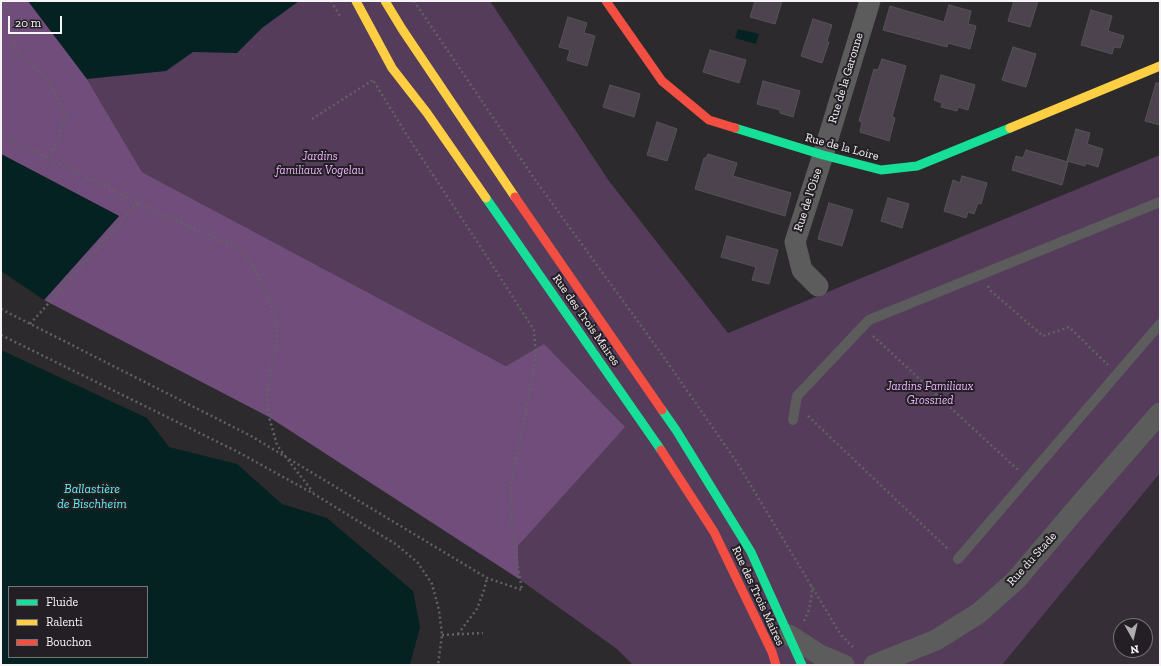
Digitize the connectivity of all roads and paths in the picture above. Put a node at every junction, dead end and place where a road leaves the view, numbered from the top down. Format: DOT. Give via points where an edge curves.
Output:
graph roads {
  1 [pos="6,1"];
  2 [pos="356,1"];
  3 [pos="384,1"];
  4 [pos="414,1"];
  5 [pos="606,1"];
  6 [pos="870,1"];
  7 [pos="1160,66"];
  8 [pos="378,77"];
  9 [pos="373,80"];
  10 [pos="312,119"];
  11 [pos="1,134"];
  12 [pos="823,155"];
  13 [pos="50,158"];
  14 [pos="1160,202"];
  15 [pos="138,203"];
  16 [pos="981,274"];
  17 [pos="818,286"];
  18 [pos="1,310"];
  19 [pos="30,324"];
  20 [pos="1160,324"];
  21 [pos="863,326"];
  22 [pos="1,335"];
  23 [pos="1117,374"];
  24 [pos="796,404"];
  25 [pos="1160,413"];
  26 [pos="793,420"];
  27 [pos="286,457"];
  28 [pos="1027,478"];
  29 [pos="314,494"];
  30 [pos="958,559"];
  31 [pos="487,578"];
  32 [pos="810,583"];
  33 [pos="795,631"];
  34 [pos="483,633"];
  35 [pos="458,634"];
  36 [pos="442,635"];
  37 [pos="851,658"];
  38 [pos="438,665"];
  39 [pos="776,665"];
  40 [pos="802,665"];
  41 [pos="874,665"];
  1 -- 13 [label="path" via="16,53 46,76 66,116"];
  2 -- 39 [label="main road, Rue des Trois Maires" via="392,68 427,113 648,430 714,532"];
  3 -- 33 [label="main road, Rue des Trois Maires" via="538,231 676,430"];
  4 -- 32 [label="path" via="536,181 736,461"];
  5 -- 12 [label="main road, Rue de la Loire" via="662,81 709,120"];
  6 -- 12 [label="street, Rue de la Garonne"];
  7 -- 12 [label="main road, Rue de la Loire" via="917,166 881,170"];
  8 -- 9 [label="path"];
  9 -- 10 [label="path"];
  9 -- 31 [label="path" via="534,330 536,358 511,486 512,533 522,590"];
  11 -- 13 [label="path"];
  12 -- 17 [label="street, Rue de l'Oise" via="795,242 802,270"];
  13 -- 15 [label="path"];
  14 -- 16 [label="lane"];
  15 -- 19 [label="path"];
  15 -- 27 [label="path" via="237,248 253,266 267,294 277,329 267,406 277,445"];
  16 -- 21 [label="lane" via="869,320"];
  16 -- 23 [label="path" via="991,291 1044,336 1070,327"];
  18 -- 19 [label="path"];
  19 -- 27 [label="path" via="251,436"];
  20 -- 23 [label="lane"];
  21 -- 24 [label="lane" via="797,396"];
  21 -- 28 [label="path"];
  22 -- 29 [label="path" via="238,452"];
  23 -- 28 [label="lane"];
  24 -- 26 [label="lane"];
  24 -- 30 [label="path"];
  25 -- 41 [label="street, Rue du Stade" via="1011,585 979,612 936,640"];
  27 -- 29 [label="path"];
  27 -- 31 [label="path"];
  28 -- 30 [label="lane"];
  29 -- 36 [label="path" via="397,545 418,563 432,584"];
  31 -- 35 [label="path" via="477,608"];
  32 -- 33 [label="path" via="812,593 809,610"];
  32 -- 37 [label="path" via="841,635 853,647"];
  33 -- 37 [label="street" via="820,654"];
  33 -- 40 [label="main road, Rue des Trois Maires"];
  34 -- 35 [label="path"];
  35 -- 36 [label="path"];
  36 -- 38 [label="path"];
}
